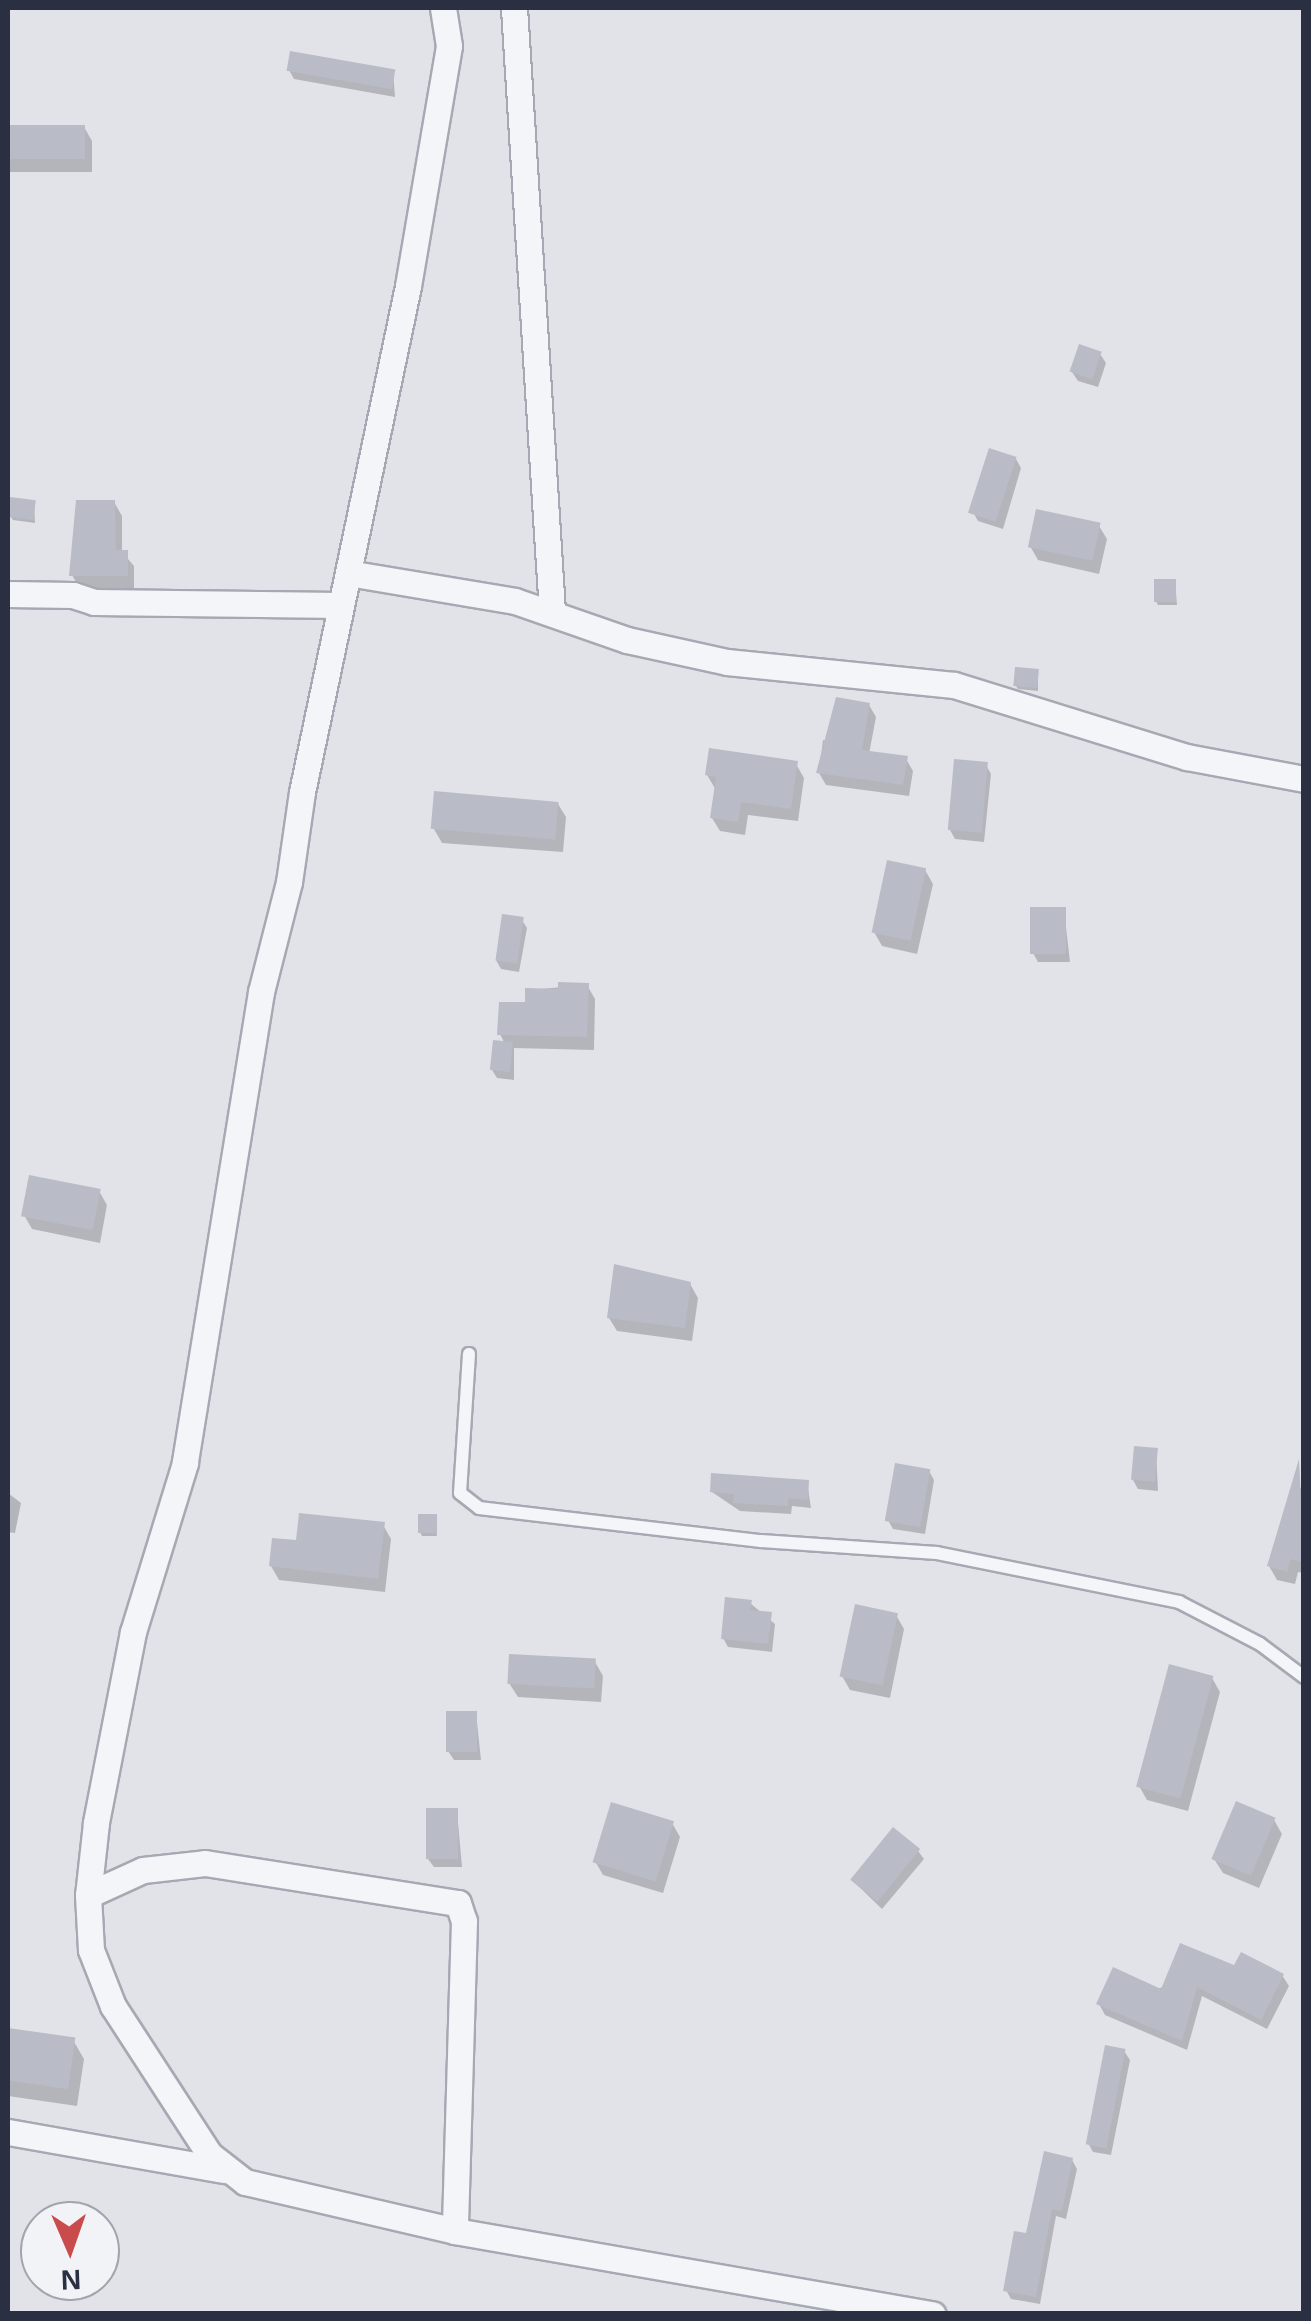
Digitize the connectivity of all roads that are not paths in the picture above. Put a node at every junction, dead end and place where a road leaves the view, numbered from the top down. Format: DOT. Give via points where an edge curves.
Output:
graph roads {
  1 [pos="443,8"];
  2 [pos="514,8"];
  3 [pos="348,573"];
  4 [pos="8,594"];
  5 [pos="341,605"];
  6 [pos="552,612"];
  7 [pos="1304,780"];
  8 [pos="469,1354"];
  9 [pos="1304,1677"];
  10 [pos="88,1895"];
  11 [pos="8,2132"];
  12 [pos="224,2170"];
  13 [pos="455,2231"];
  14 [pos="933,2314"];
  1 -- 3 [label="street" via="446,64"];
  2 -- 6 [label="street"];
  3 -- 5 [label="street"];
  3 -- 6 [label="street"];
  4 -- 5 [label="street" via="94,602"];
  5 -- 10 [label="street" via="289,882 261,992 184,1462 130,1648"];
  6 -- 7 [label="street" via="627,640 727,662 954,685 1187,757"];
  8 -- 9 [label="lane" via="460,1493 478,1508 761,1541 937,1552 1179,1602 1260,1644"];
  10 -- 12 [label="street" via="91,1950 106,1992"];
  10 -- 13 [label="street" via="142,1870 205,1863 458,1903 464,1921"];
  11 -- 12 [label="street"];
  12 -- 13 [label="street" via="258,2185"];
  13 -- 14 [label="street"];
}
